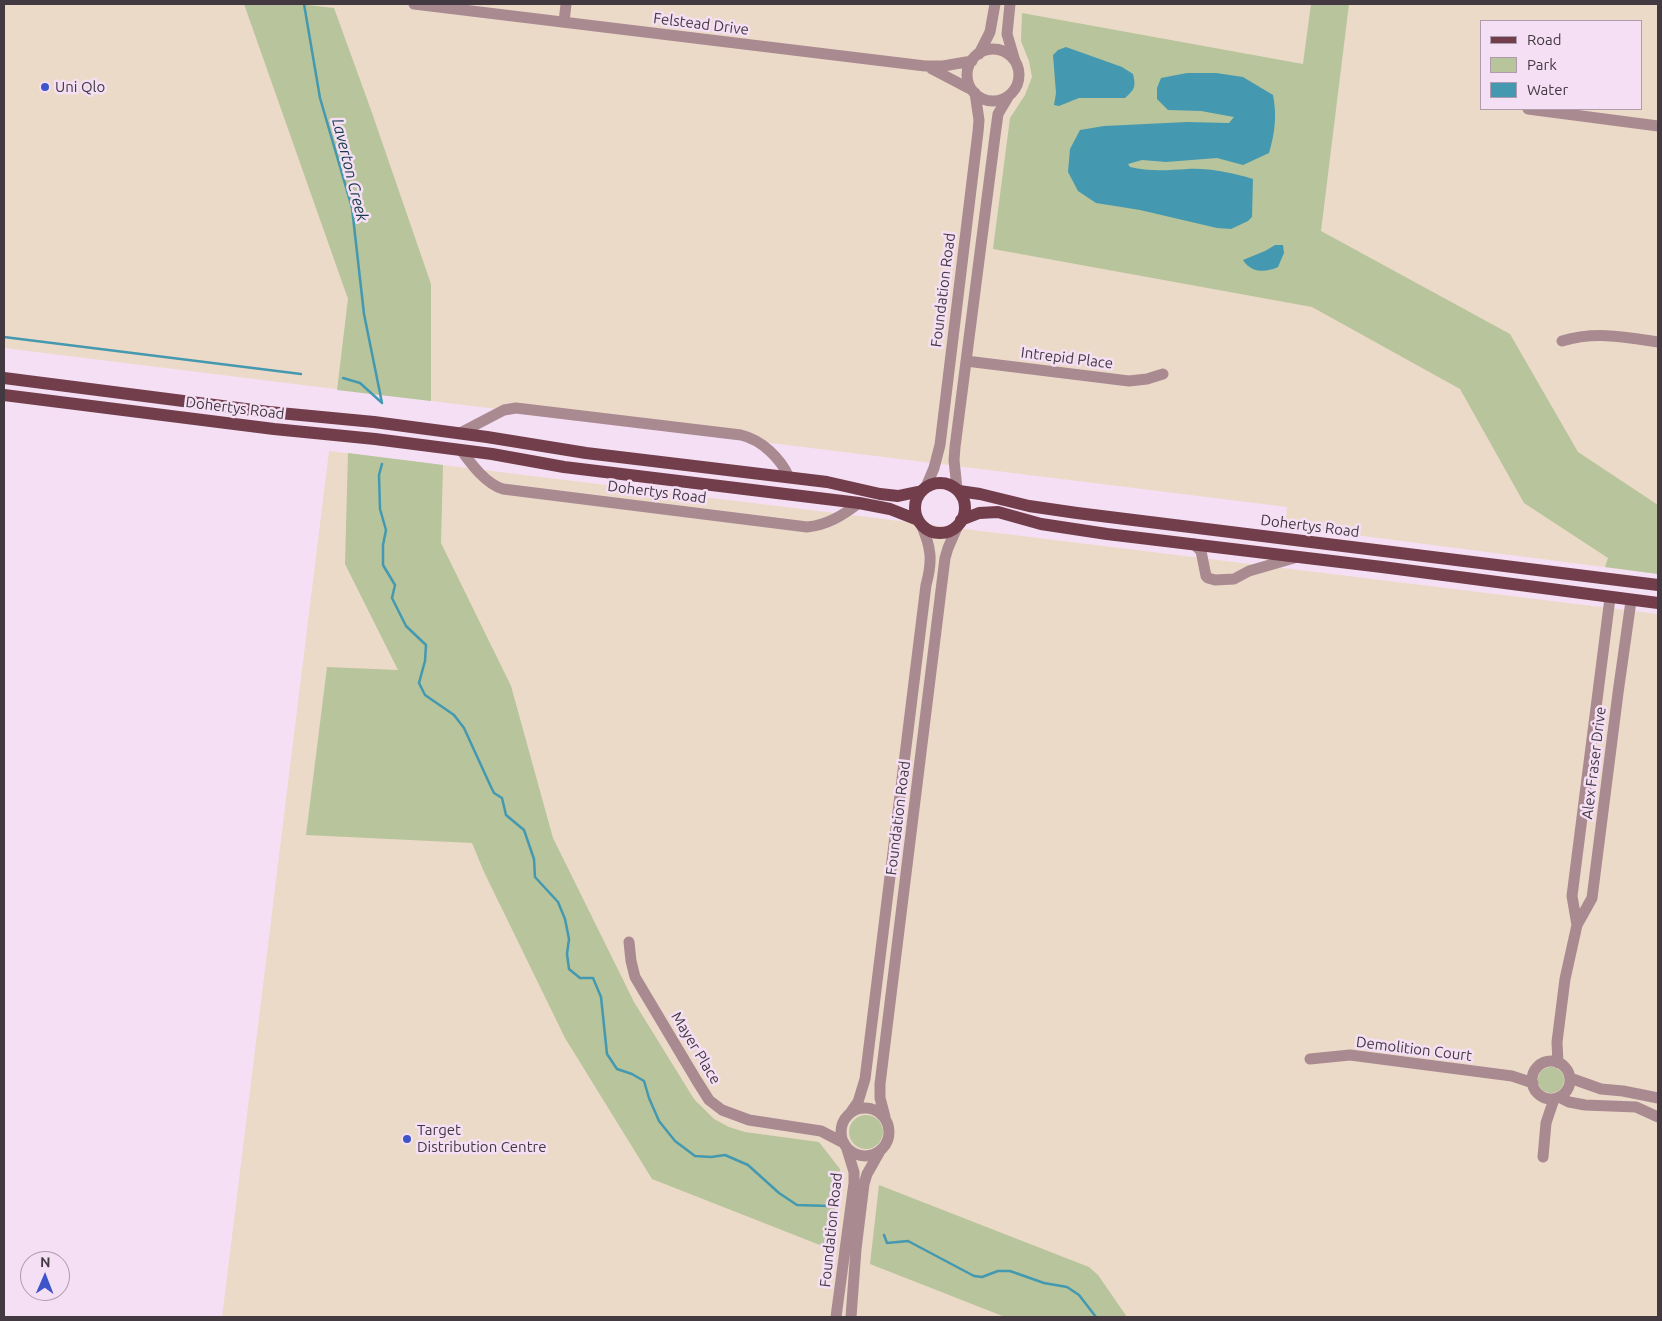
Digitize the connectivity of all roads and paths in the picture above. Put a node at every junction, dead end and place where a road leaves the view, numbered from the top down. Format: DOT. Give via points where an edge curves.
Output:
graph roads {
  1 [pos="414,4"];
  2 [pos="566,4"];
  3 [pos="995,4"];
  4 [pos="1010,4"];
  5 [pos="564,22"];
  6 [pos="976,57"];
  7 [pos="1015,61"];
  8 [pos="926,66"];
  9 [pos="973,92"];
  10 [pos="1008,97"];
  11 [pos="1536,110"];
  12 [pos="1658,126"];
  13 [pos="969,199"];
  14 [pos="986,201"];
  15 [pos="1562,340"];
  16 [pos="1658,342"];
  17 [pos="966,361"];
  18 [pos="1163,374"];
  19 [pos="4,378"];
  20 [pos="4,395"];
  21 [pos="460,433"];
  22 [pos="462,450"];
  23 [pos="789,478"];
  24 [pos="924,489"];
  25 [pos="958,490"];
  26 [pos="859,503"];
  27 [pos="920,522"];
  28 [pos="960,522"];
  29 [pos="1194,544"];
  30 [pos="1383,551"];
  31 [pos="1298,557"];
  32 [pos="1382,567"];
  33 [pos="1622,581"];
  34 [pos="1658,585"];
  35 [pos="1610,598"];
  36 [pos="1631,601"];
  37 [pos="1658,603"];
  38 [pos="1598,691"];
  39 [pos="1618,693"];
  40 [pos="1586,790"];
  41 [pos="1605,793"];
  42 [pos="1577,925"];
  43 [pos="629,942"];
  44 [pos="1310,1059"];
  45 [pos="1553,1062"];
  46 [pos="1534,1077"];
  47 [pos="1570,1078"];
  48 [pos="1623,1091"];
  49 [pos="1552,1098"];
  50 [pos="1658,1098"];
  51 [pos="1622,1106"];
  52 [pos="849,1113"];
  53 [pos="885,1117"];
  54 [pos="1658,1117"];
  55 [pos="810,1128"];
  56 [pos="845,1145"];
  57 [pos="880,1151"];
  58 [pos="1542,1157"];
  59 [pos="836,1317"];
  60 [pos="851,1317"];
  1 -- 5 [label="street, Felstead Drive"];
  2 -- 5 [label="street"];
  3 -- 6 [label="street" via="990,32"];
  4 -- 7 [label="street" via="1007,34"];
  5 -- 8 [label="street, Felstead Drive"];
  6 -- 7 [label="street" via="995,50 1003,51"];
  6 -- 8 [label="street, Felstead Drive" via="944,66"];
  6 -- 9 [label="street" via="968,75"];
  7 -- 10 [label="street" via="1018,84"];
  8 -- 9 [label="street, Felstead Drive"];
  9 -- 10 [label="street" via="991,101"];
  9 -- 13 [label="street, Foundation Road" via="979,120"];
  10 -- 14 [label="street, Foundation Road" via="998,114"];
  11 -- 12 [label="street"];
  13 -- 14 [label="street"];
  13 -- 24 [label="street, Foundation Road" via="940,445"];
  14 -- 17 [label="street, Foundation Road"];
  15 -- 16 [label="street" via="1592,335"];
  17 -- 18 [label="street, Intrepid Place" via="1130,381"];
  17 -- 25 [label="street, Foundation Road" via="954,460"];
  19 -- 21 [label="main road, Dohertys Road"];
  20 -- 22 [label="main road, Dohertys Road"];
  21 -- 23 [label="main road, Dohertys Road"];
  21 -- 23 [label="street" via="504,410 516,408 741,435 757,441 775,456"];
  22 -- 26 [label="main road, Dohertys Road" via="573,468"];
  22 -- 26 [label="street, Dohertys Road" via="486,480 503,489 807,528 833,521"];
  23 -- 24 [label="main road, Dohertys Road" via="827,482 890,496"];
  24 -- 25 [label="main road" via="934,483 944,483"];
  24 -- 27 [label="main road" via="915,504"];
  25 -- 28 [label="main road" via="965,506"];
  25 -- 30 [label="main road, Dohertys Road" via="1077,513"];
  26 -- 27 [label="main road, Dohertys Road" via="890,509"];
  27 -- 28 [label="main road" via="930,530 940,532 950,530"];
  27 -- 52 [label="street, Foundation Road" via="929,542 929,574 865,1078 858,1102"];
  28 -- 29 [label="main road" via="979,513 998,512 1058,527"];
  28 -- 53 [label="street, Foundation Road" via="945,558 880,1084"];
  29 -- 31 [label="main road"];
  29 -- 31 [label="street" via="1201,551 1206,576 1215,580 1234,580 1249,571"];
  30 -- 32 [label="main road"];
  30 -- 33 [label="main road, Dohertys Road"];
  31 -- 32 [label="main road"];
  32 -- 35 [label="main road"];
  33 -- 34 [label="main road, Dohertys Road"];
  33 -- 35 [label="main road"];
  33 -- 36 [label="main road"];
  35 -- 36 [label="main road"];
  35 -- 38 [label="street, Alex Fraser Drive"];
  36 -- 37 [label="main road"];
  36 -- 39 [label="street, Alex Fraser Drive"];
  38 -- 39 [label="street"];
  38 -- 40 [label="street, Alex Fraser Drive"];
  39 -- 41 [label="street, Alex Fraser Drive"];
  40 -- 41 [label="street"];
  40 -- 42 [label="street, Alex Fraser Drive" via="1572,896"];
  41 -- 42 [label="street, Alex Fraser Drive" via="1592,898"];
  42 -- 45 [label="street, Alex Fraser Drive" via="1565,978"];
  43 -- 55 [label="street, Mayer Place" via="635,976 710,1100 722,1110 750,1120"];
  44 -- 46 [label="street, Demolition Court" via="1350,1056"];
  45 -- 46 [label="street" via="1538,1067"];
  45 -- 47 [label="street" via="1566,1069"];
  46 -- 49 [label="street" via="1534,1088"];
  47 -- 48 [label="street" via="1602,1089"];
  47 -- 49 [label="street" via="1568,1089"];
  48 -- 50 [label="street"];
  48 -- 51 [label="street"];
  49 -- 51 [label="street" via="1585,1106"];
  49 -- 58 [label="street"];
  51 -- 54 [label="street" via="1636,1107"];
  52 -- 53 [label="street" via="865,1107"];
  52 -- 55 [label="street, Mayer Place" via="836,1123"];
  52 -- 56 [label="street" via="841,1128"];
  53 -- 57 [label="street" via="890,1131 886,1146"];
  55 -- 56 [label="street, Mayer Place"];
  56 -- 57 [label="street" via="852,1152 866,1156"];
  56 -- 59 [label="street, Foundation Road" via="854,1172 854,1183"];
  57 -- 60 [label="street, Foundation Road" via="864,1184"];
}
